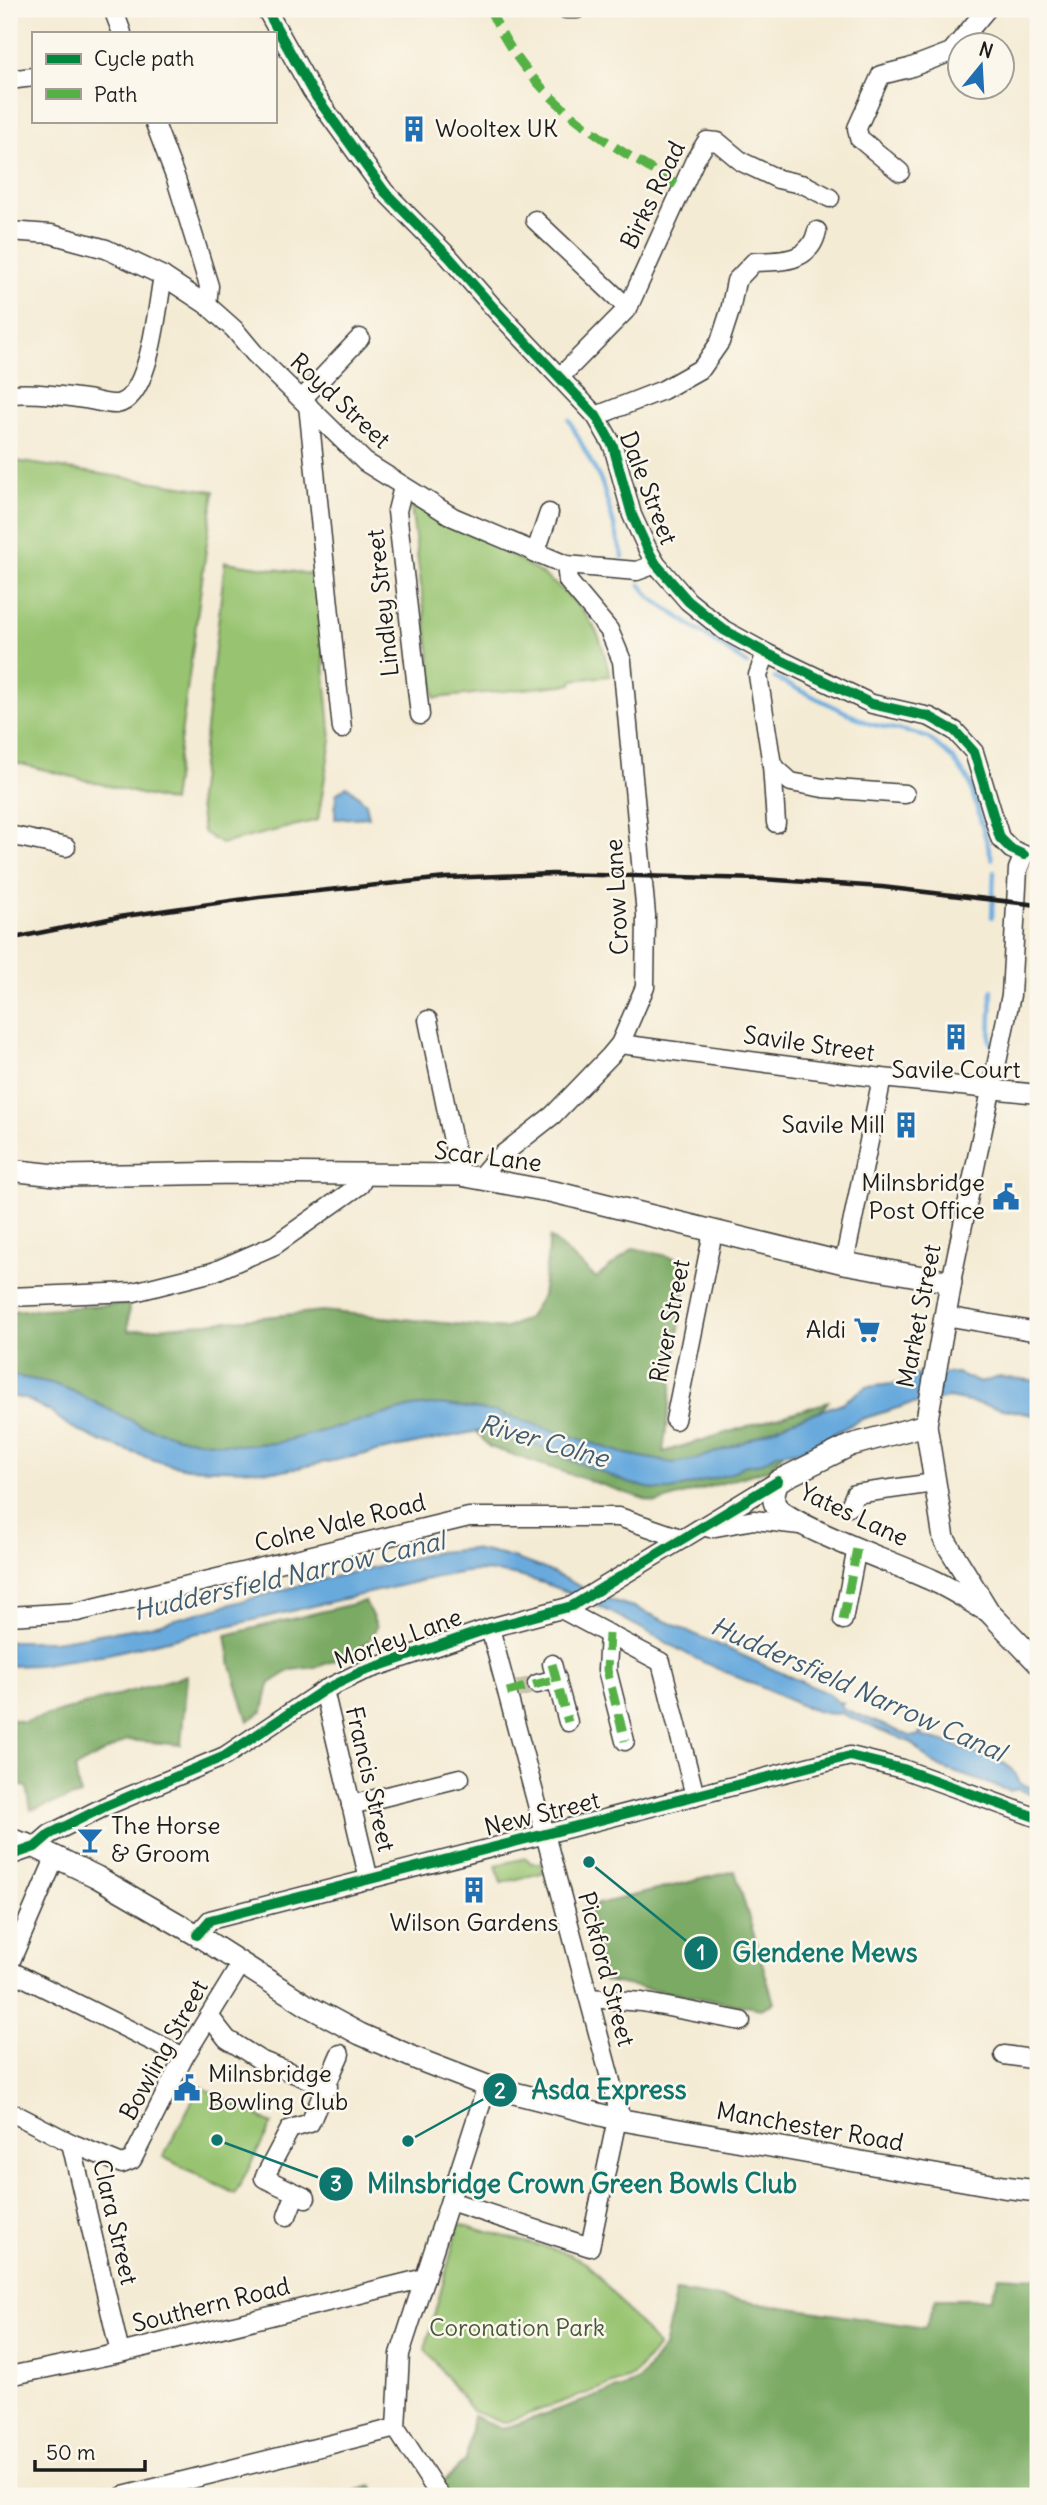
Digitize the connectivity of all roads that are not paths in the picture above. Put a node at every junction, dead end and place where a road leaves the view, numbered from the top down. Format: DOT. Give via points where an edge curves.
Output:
graph roads {
  1 [pos="113,9"];
  2 [pos="266,9"];
  3 [pos="566,9"];
  4 [pos="577,9"];
  5 [pos="986,9"];
  6 [pos="122,32"];
  7 [pos="32,77"];
  8 [pos="9,80"];
  9 [pos="154,122"];
  10 [pos="900,172"];
  11 [pos="830,198"];
  12 [pos="535,220"];
  13 [pos="9,230"];
  14 [pos="817,231"];
  15 [pos="163,276"];
  16 [pos="207,305"];
  17 [pos="628,309"];
  18 [pos="360,338"];
  19 [pos="559,377"];
  20 [pos="9,394"];
  21 [pos="305,402"];
  22 [pos="596,416"];
  23 [pos="403,487"];
  24 [pos="549,513"];
  25 [pos="535,554"];
  26 [pos="656,564"];
  27 [pos="566,565"];
  28 [pos="765,653"];
  29 [pos="420,715"];
  30 [pos="342,729"];
  31 [pos="772,765"];
  32 [pos="905,794"];
  33 [pos="776,823"];
  34 [pos="9,835"];
  35 [pos="66,847"];
  36 [pos="1031,851"];
  37 [pos="428,1020"];
  38 [pos="620,1044"];
  39 [pos="881,1079"];
  40 [pos="992,1089"];
  41 [pos="1038,1094"];
  42 [pos="9,1170"];
  43 [pos="365,1175"];
  44 [pos="470,1177"];
  45 [pos="713,1232"];
  46 [pos="844,1263"];
  47 [pos="951,1282"];
  48 [pos="9,1297"];
  49 [pos="946,1316"];
  50 [pos="1038,1332"];
  51 [pos="676,1420"];
  52 [pos="927,1421"];
  53 [pos="778,1480"];
  54 [pos="934,1483"];
  55 [pos="850,1506"];
  56 [pos="812,1528"];
  57 [pos="687,1537"];
  58 [pos="944,1539"];
  59 [pos="857,1548"];
  60 [pos="935,1581"];
  61 [pos="568,1608"];
  62 [pos="989,1612"];
  63 [pos="9,1616"];
  64 [pos="843,1620"];
  65 [pos="490,1628"];
  66 [pos="609,1634"];
  67 [pos="1038,1663"];
  68 [pos="537,1684"];
  69 [pos="324,1690"];
  70 [pos="568,1722"];
  71 [pos="625,1741"];
  72 [pos="460,1778"];
  73 [pos="695,1796"];
  74 [pos="351,1805"];
  75 [pos="1038,1818"];
  76 [pos="545,1834"];
  77 [pos="9,1839"];
  78 [pos="35,1847"];
  79 [pos="9,1856"];
  80 [pos="55,1857"];
  81 [pos="369,1880"];
  82 [pos="197,1935"];
  83 [pos="242,1964"];
  84 [pos="9,1968"];
  85 [pos="589,1998"];
  86 [pos="209,2016"];
  87 [pos="741,2021"];
  88 [pos="340,2054"];
  89 [pos="1003,2056"];
  90 [pos="184,2057"];
  91 [pos="1038,2060"];
  92 [pos="487,2085"];
  93 [pos="328,2087"];
  94 [pos="9,2111"];
  95 [pos="619,2119"];
  96 [pos="71,2143"];
  97 [pos="1038,2190"];
  98 [pos="450,2201"];
  99 [pos="287,2216"];
  100 [pos="425,2278"];
  101 [pos="120,2353"];
  102 [pos="9,2376"];
  103 [pos="396,2428"];
  104 [pos="123,2496"];
  105 [pos="440,2496"];
  1 -- 6 [label="street"];
  2 -- 19 [label="street, Dale Street" via="312,91 384,191"];
  3 -- 4 [label="street"];
  5 -- 10 [label="street" via="951,51 881,75 857,128 859,138"];
  7 -- 8 [label="street"];
  9 -- 16 [label="street" via="209,286"];
  11 -- 17 [label="street, Birks Road" via="778,179 742,162 718,142 707,141"];
  12 -- 17 [label="street"];
  13 -- 15 [label="street, Royd Street" via="51,234 106,249"];
  14 -- 22 [label="street" via="814,243 801,256 754,262 736,281 720,342 702,368 663,390"];
  15 -- 16 [label="street, Royd Street"];
  15 -- 20 [label="street" via="143,380 134,395 118,404 35,392"];
  16 -- 21 [label="street, Royd Street"];
  17 -- 19 [label="street, Birks Road"];
  18 -- 21 [label="street"];
  19 -- 22 [label="street, Dale Street"];
  21 -- 23 [label="street, Royd Street" via="365,462"];
  21 -- 30 [label="street"];
  22 -- 26 [label="street, Dale Street" via="613,446 632,515"];
  23 -- 25 [label="street, Royd Street" via="453,517"];
  23 -- 29 [label="street, Lindley Street" via="397,511"];
  24 -- 25 [label="street"];
  25 -- 27 [label="street, Royd Street"];
  26 -- 27 [label="street, Royd Street" via="637,571"];
  26 -- 28 [label="street, Dale Street" via="688,601 724,630"];
  27 -- 38 [label="street, Crow Lane" via="568,580 609,630 622,661 626,692 646,915 645,987"];
  28 -- 31 [label="street" via="758,675"];
  28 -- 36 [label="street, Dale Street" via="872,704 930,717 955,731 974,752 1000,838 1011,849"];
  31 -- 32 [label="street" via="790,782"];
  31 -- 33 [label="street"];
  34 -- 35 [label="street"];
  36 -- 40 [label="street, Market Street" via="1018,869 1011,995"];
  37 -- 44 [label="street"];
  38 -- 39 [label="street, Savile Street"];
  38 -- 44 [label="street, Crow Lane" via="553,1115"];
  39 -- 40 [label="street, Savile Street"];
  39 -- 46 [label="street"];
  40 -- 41 [label="street, Savile Street"];
  40 -- 47 [label="street, Market Street"];
  42 -- 43 [label="main road, Scar Lane" via="65,1176"];
  43 -- 44 [label="main road, Scar Lane"];
  43 -- 48 [label="street" via="360,1185 275,1245 213,1272 134,1292"];
  44 -- 45 [label="main road, Scar Lane" via="554,1192"];
  45 -- 46 [label="main road, Scar Lane"];
  45 -- 51 [label="street, River Street"];
  46 -- 47 [label="main road, Scar Lane"];
  47 -- 49 [label="main road, Market Street"];
  49 -- 50 [label="street"];
  49 -- 52 [label="main road, Market Street"];
  52 -- 53 [label="main road, Morley Lane" via="850,1445"];
  52 -- 54 [label="main road, Market Street"];
  53 -- 56 [label="main road, Yates Lane" via="774,1504"];
  53 -- 57 [label="street, Morley Lane"];
  54 -- 55 [label="street" via="855,1494"];
  54 -- 58 [label="main road, Market Street"];
  56 -- 57 [label="street, Morley Lane" via="754,1520 724,1524"];
  56 -- 59 [label="main road, Yates Lane"];
  57 -- 61 [label="street, Morley Lane"];
  57 -- 63 [label="street, Colne Vale Road" via="619,1517 470,1517 77,1612"];
  58 -- 60 [label="main road"];
  58 -- 62 [label="main road, Market Street"];
  59 -- 60 [label="main road, Yates Lane"];
  59 -- 64 [label="street"];
  60 -- 62 [label="main road, Market Street"];
  61 -- 65 [label="street, Morley Lane"];
  61 -- 66 [label="street"];
  62 -- 67 [label="main road, Market Street"];
  65 -- 69 [label="street, Morley Lane" via="361,1672"];
  65 -- 76 [label="street, Pickford Street" via="512,1690"];
  66 -- 71 [label="street" via="607,1670"];
  66 -- 73 [label="street" via="661,1662"];
  68 -- 70 [label="street" via="554,1672"];
  69 -- 74 [label="street, Francis Street"];
  69 -- 78 [label="street, Morley Lane" via="225,1756 106,1806"];
  72 -- 74 [label="street"];
  73 -- 75 [label="street, New Street" via="850,1756 903,1769"];
  73 -- 76 [label="street, New Street"];
  74 -- 81 [label="street, Francis Street"];
  76 -- 81 [label="street, New Street"];
  76 -- 85 [label="street, Pickford Street"];
  77 -- 78 [label="main road, Manchester Road"];
  78 -- 79 [label="street, Morley Lane"];
  78 -- 80 [label="main road, Manchester Road"];
  80 -- 82 [label="main road, Manchester Road"];
  80 -- 84 [label="street"];
  81 -- 82 [label="street, New Street" via="210,1920"];
  82 -- 83 [label="main road, Manchester Road"];
  83 -- 86 [label="street, Bowling Street"];
  83 -- 92 [label="main road, Manchester Road" via="360,2034"];
  84 -- 90 [label="street"];
  85 -- 87 [label="street" via="642,2002"];
  85 -- 95 [label="street, Pickford Street"];
  86 -- 90 [label="street, Bowling Street"];
  86 -- 93 [label="street" via="227,2039 260,2060"];
  88 -- 93 [label="street"];
  89 -- 91 [label="street"];
  90 -- 96 [label="street, Bowling Street" via="132,2160 122,2164"];
  92 -- 95 [label="main road, Manchester Road"];
  92 -- 98 [label="street"];
  93 -- 99 [label="street" via="310,2123 290,2129 264,2178 301,2196"];
  94 -- 96 [label="street"];
  95 -- 97 [label="main road, Manchester Road" via="1003,2188"];
  95 -- 98 [label="street" via="590,2247"];
  96 -- 101 [label="street, Clara Street"];
  98 -- 100 [label="street"];
  100 -- 101 [label="street, Southern Road"];
  100 -- 103 [label="street" via="400,2354"];
  101 -- 102 [label="street, Southern Road"];
  103 -- 104 [label="street"];
  103 -- 105 [label="street"];
}
